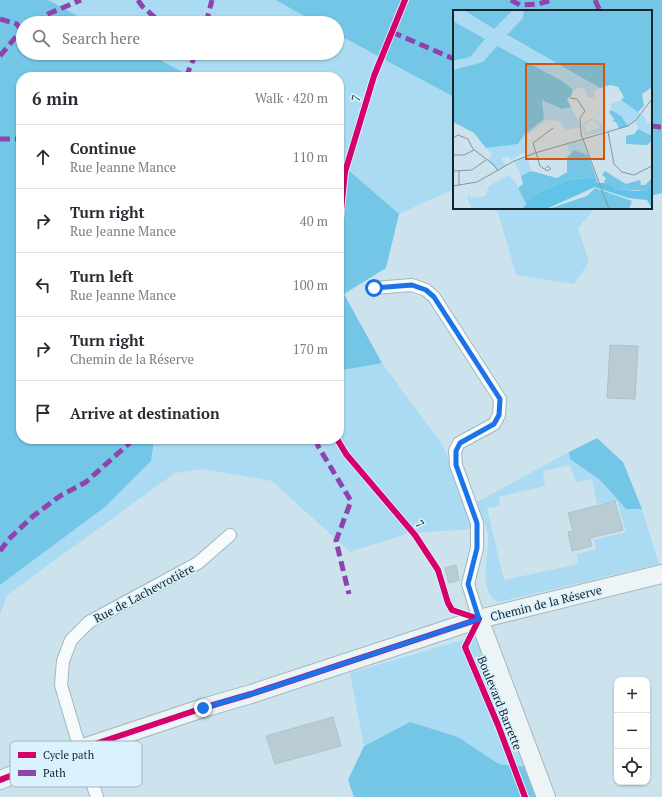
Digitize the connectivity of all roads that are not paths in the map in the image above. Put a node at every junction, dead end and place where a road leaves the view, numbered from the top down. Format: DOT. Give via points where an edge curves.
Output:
graph roads {
  1 [pos="374,288"];
  2 [pos="230,535"];
  3 [pos="662,574"];
  4 [pos="479,619"];
  5 [pos="78,741"];
  6 [pos="104,741"];
  7 [pos="10,776"];
  8 [pos="0,780"];
  9 [pos="93,787"];
  10 [pos="97,797"];
  11 [pos="546,797"];
  1 -- 4 [label="street" via="412,285 426,290 434,297 500,399 499,415 494,424 460,443 456,451 456,465 477,523 477,548 468,584"];
  2 -- 5 [label="street, Rue de Lachevrotière" via="198,563 89,622 71,640 62,661 61,685"];
  3 -- 4 [label="street, Chemin de la Réserve"];
  4 -- 6 [label="street, Chemin de la Réserve"];
  4 -- 11 [label="street, Boulevard Barrette"];
  7 -- 8 [label="street, Chemin de la Réserve"];
  9 -- 10 [label="street, Rue de Lachevrotière"];
}
